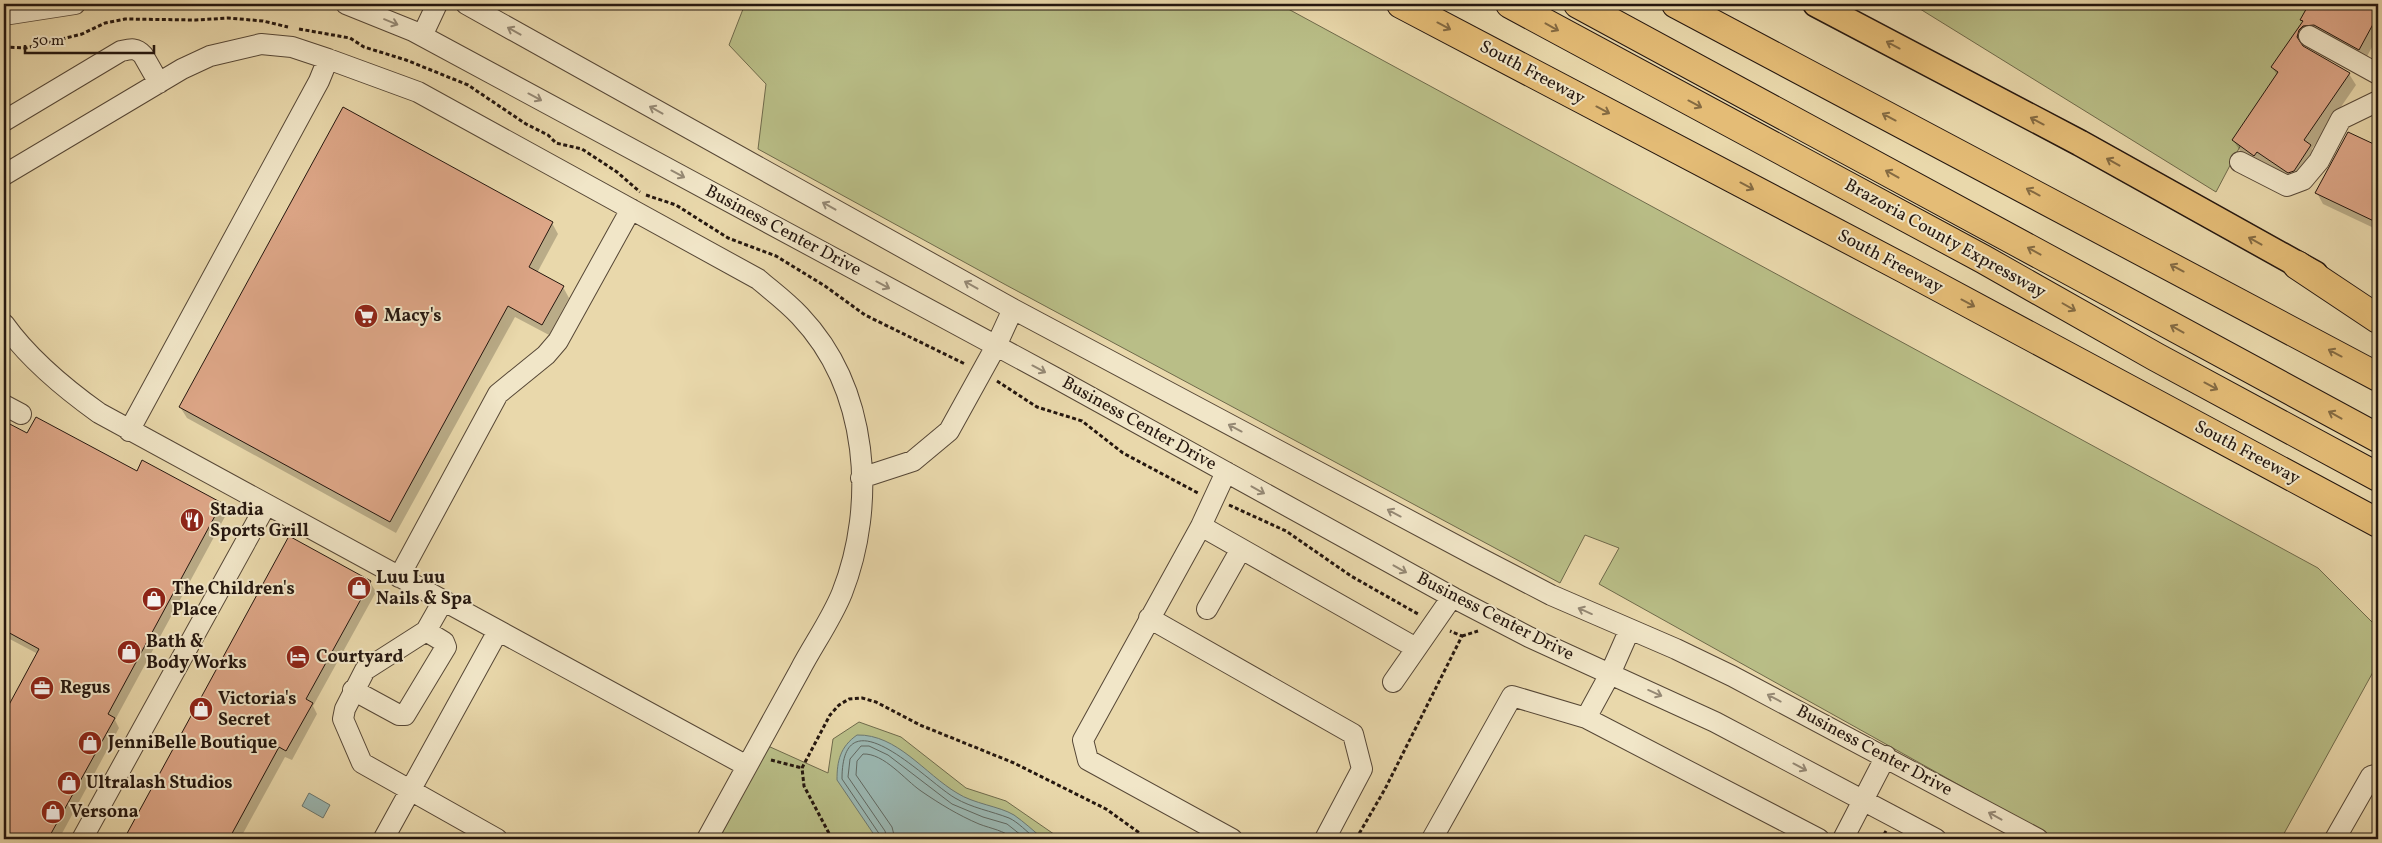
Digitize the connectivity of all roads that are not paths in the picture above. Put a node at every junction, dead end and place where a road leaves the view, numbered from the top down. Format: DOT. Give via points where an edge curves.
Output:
graph roads {
  1 [pos="75,4"];
  2 [pos="346,4"];
  3 [pos="437,4"];
  4 [pos="466,4"];
  5 [pos="1400,4"];
  6 [pos="1510,4"];
  7 [pos="1578,4"];
  8 [pos="1676,4"];
  9 [pos="1816,4"];
  10 [pos="4,15"];
  11 [pos="422,36"];
  12 [pos="2309,36"];
  13 [pos="328,59"];
  14 [pos="2378,74"];
  15 [pos="2378,81"];
  16 [pos="160,83"];
  17 [pos="2377,105"];
  18 [pos="4,121"];
  19 [pos="2240,162"];
  20 [pos="6,168"];
  21 [pos="631,209"];
  22 [pos="2297,265"];
  23 [pos="1013,309"];
  24 [pos="2378,309"];
  25 [pos="2378,319"];
  26 [pos="5,327"];
  27 [pos="996,346"];
  28 [pos="2378,377"];
  29 [pos="2137,393"];
  30 [pos="129,431"];
  31 [pos="2378,438"];
  32 [pos="1226,472"];
  33 [pos="861,478"];
  34 [pos="2378,478"];
  35 [pos="266,505"];
  36 [pos="2378,523"];
  37 [pos="1202,526"];
  38 [pos="2378,541"];
  39 [pos="1241,549"];
  40 [pos="399,577"];
  41 [pos="1452,597"];
  42 [pos="443,601"];
  43 [pos="1207,609"];
  44 [pos="1149,618"];
  45 [pos="1629,630"];
  46 [pos="498,631"];
  47 [pos="426,632"];
  48 [pos="1416,648"];
  49 [pos="1610,674"];
  50 [pos="1393,682"];
  51 [pos="353,690"];
  52 [pos="1586,718"];
  53 [pos="1886,756"];
  54 [pos="747,766"];
  55 [pos="2378,774"];
  56 [pos="410,791"];
  57 [pos="1864,801"];
  58 [pos="1441,836"];
  59 [pos="388,838"];
  60 [pos="1811,838"];
  61 [pos="82,839"];
  62 [pos="497,839"];
  63 [pos="707,839"];
  64 [pos="1232,839"];
  65 [pos="1325,839"];
  66 [pos="1843,839"];
  67 [pos="1936,839"];
  68 [pos="2038,839"];
  69 [pos="2334,839"];
  1 -- 10 [label="street"];
  2 -- 11 [label="street, Business Center Drive, one-way"];
  3 -- 11 [label="street"];
  23 -- 4 [label="street, Business Center Drive, one-way"];
  5 -- 29 [label="highway, South Freeway, one-way"];
  6 -- 34 [label="highway, Brazoria County Expressway, one-way" via="1983,259"];
  31 -- 7 [label="highway, Brazoria County Expressway, one-way"];
  28 -- 8 [label="highway, one-way"];
  22 -- 9 [label="main road, one-way" via="2080,144"];
  11 -- 27 [label="street, Business Center Drive, one-way"];
  12 -- 14 [label="street"];
  13 -- 16 [label="street" via="292,47 261,44 210,56"];
  13 -- 21 [label="street" via="418,92"];
  13 -- 30 [label="street"];
  15 -- 17 [label="street" via="2373,90"];
  16 -- 18 [label="street" via="143,55 131,48"];
  16 -- 20 [label="street"];
  17 -- 19 [label="street" via="2341,119 2319,161 2303,180 2288,186"];
  21 -- 33 [label="street" via="758,279 802,317 840,375 860,439"];
  21 -- 40 [label="street" via="558,341 494,400"];
  22 -- 24 [label="main road"];
  22 -- 25 [label="highway"];
  23 -- 27 [label="street"];
  45 -- 23 [label="street, Business Center Drive, one-way" via="1484,561"];
  26 -- 30 [label="street" via="43,368 73,394"];
  27 -- 32 [label="street, Business Center Drive, one-way"];
  27 -- 33 [label="street" via="949,431 913,461"];
  29 -- 36 [label="highway, South Freeway"];
  29 -- 38 [label="highway"];
  30 -- 35 [label="street"];
  32 -- 37 [label="street"];
  32 -- 41 [label="street, Business Center Drive, one-way"];
  33 -- 54 [label="street" via="859,537 841,595"];
  35 -- 40 [label="street"];
  35 -- 61 [label="street"];
  37 -- 39 [label="street"];
  37 -- 44 [label="street"];
  39 -- 43 [label="street"];
  39 -- 48 [label="street"];
  40 -- 42 [label="street"];
  41 -- 48 [label="street"];
  41 -- 49 [label="street, Business Center Drive"];
  42 -- 46 [label="street"];
  42 -- 47 [label="street"];
  44 -- 64 [label="street" via="1083,740 1088,760"];
  44 -- 65 [label="street" via="1353,734 1362,769"];
  45 -- 49 [label="street"];
  53 -- 45 [label="street, Business Center Drive, one-way" via="1724,672"];
  46 -- 54 [label="street"];
  46 -- 56 [label="street"];
  47 -- 51 [label="street" via="365,670"];
  47 -- 51 [label="street" via="444,642 446,647 405,715 399,715"];
  48 -- 50 [label="street"];
  49 -- 52 [label="street"];
  49 -- 57 [label="street, Business Center Drive, one-way" via="1715,722"];
  51 -- 56 [label="street" via="343,719 362,763"];
  52 -- 58 [label="street" via="1512,696"];
  52 -- 60 [label="street"];
  53 -- 57 [label="street"];
  68 -- 53 [label="street, Business Center Drive, one-way"];
  54 -- 63 [label="street"];
  55 -- 69 [label="street" via="2371,776"];
  56 -- 59 [label="street"];
  56 -- 62 [label="street"];
  57 -- 66 [label="street"];
  57 -- 67 [label="street, Business Center Drive"];
}
